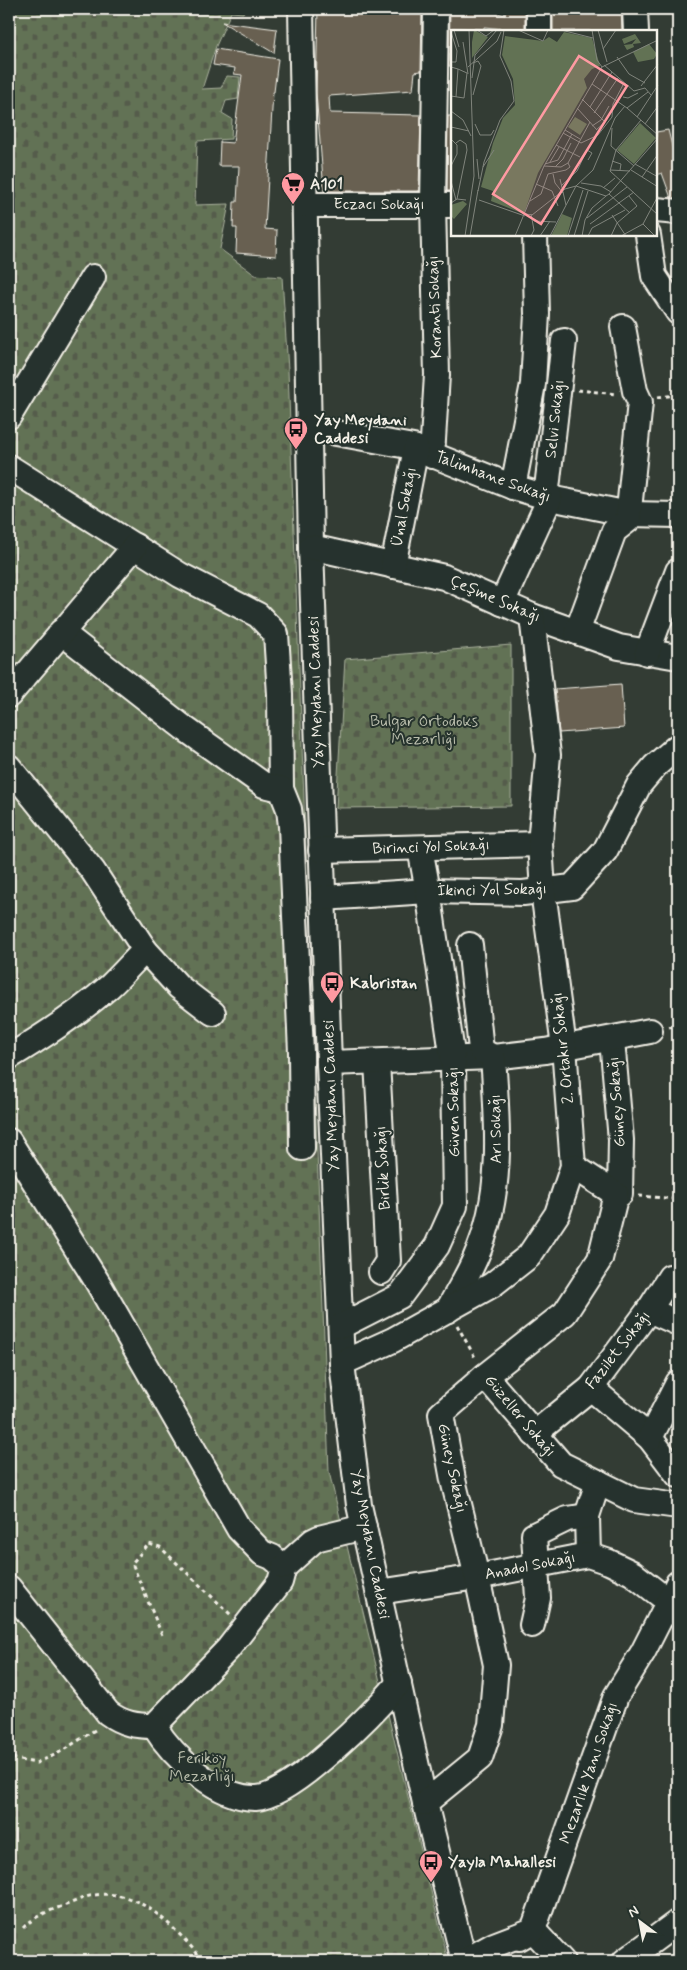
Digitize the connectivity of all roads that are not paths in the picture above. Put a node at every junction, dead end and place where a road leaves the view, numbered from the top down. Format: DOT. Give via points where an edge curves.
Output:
graph roads {
  1 [pos="301,9"];
  2 [pos="436,9"];
  3 [pos="539,9"];
  4 [pos="635,9"];
  5 [pos="539,30"];
  6 [pos="636,30"];
  7 [pos="444,40"];
  8 [pos="442,204"];
  9 [pos="306,205"];
  10 [pos="657,210"];
  11 [pos="678,212"];
  12 [pos="535,236"];
  13 [pos="648,236"];
  14 [pos="93,277"];
  15 [pos="678,312"];
  16 [pos="623,327"];
  17 [pos="564,341"];
  18 [pos="9,416"];
  19 [pos="309,428"];
  20 [pos="424,452"];
  21 [pos="9,467"];
  22 [pos="513,487"];
  23 [pos="548,498"];
  24 [pos="628,514"];
  25 [pos="678,516"];
  26 [pos="135,546"];
  27 [pos="310,547"];
  28 [pos="393,566"];
  29 [pos="678,571"];
  30 [pos="502,603"];
  31 [pos="532,616"];
  32 [pos="61,632"];
  33 [pos="577,632"];
  34 [pos="647,653"];
  35 [pos="678,657"];
  36 [pos="9,695"];
  37 [pos="678,746"];
  38 [pos="9,767"];
  39 [pos="281,789"];
  40 [pos="540,844"];
  41 [pos="420,848"];
  42 [pos="321,850"];
  43 [pos="428,891"];
  44 [pos="544,891"];
  45 [pos="323,898"];
  46 [pos="470,945"];
  47 [pos="145,950"];
  48 [pos="213,1013"];
  49 [pos="650,1031"];
  50 [pos="612,1040"];
  51 [pos="564,1047"];
  52 [pos="9,1057"];
  53 [pos="493,1057"];
  54 [pos="453,1060"];
  55 [pos="377,1062"];
  56 [pos="329,1063"];
  57 [pos="9,1141"];
  58 [pos="302,1148"];
  59 [pos="573,1166"];
  60 [pos="620,1194"];
  61 [pos="381,1272"];
  62 [pos="670,1277"];
  63 [pos="448,1310"];
  64 [pos="649,1310"];
  65 [pos="678,1323"];
  66 [pos="341,1326"];
  67 [pos="342,1363"];
  68 [pos="485,1376"];
  69 [pos="678,1382"];
  70 [pos="591,1388"];
  71 [pos="534,1434"];
  72 [pos="650,1438"];
  73 [pos="678,1475"];
  74 [pos="598,1482"];
  75 [pos="678,1506"];
  76 [pos="587,1516"];
  77 [pos="364,1527"];
  78 [pos="588,1555"];
  79 [pos="537,1565"];
  80 [pos="284,1567"];
  81 [pos="477,1577"];
  82 [pos="9,1588"];
  83 [pos="378,1592"];
  84 [pos="675,1600"];
  85 [pos="532,1625"];
  86 [pos="399,1683"];
  87 [pos="154,1726"];
  88 [pos="426,1803"];
  89 [pos="678,1922"];
  90 [pos="533,1930"];
  91 [pos="465,1961"];
  92 [pos="562,1961"];
  93 [pos="625,1961"];
  1 -- 9 [label="street, Yay Meydanı Caddesi"];
  2 -- 7 [label="street, Koranti Sokağı"];
  3 -- 5 [label="street"];
  4 -- 6 [label="street"];
  7 -- 8 [label="street, Koranti Sokağı"];
  8 -- 9 [label="street, Eczacı Sokağı"];
  8 -- 20 [label="street, Koranti Sokağı" via="437,375"];
  9 -- 19 [label="street, Yay Meydanı Caddesi"];
  10 -- 11 [label="street"];
  12 -- 22 [label="street" via="537,314 533,384"];
  13 -- 15 [label="street" via="654,276"];
  14 -- 18 [label="street"];
  16 -- 24 [label="street" via="640,402"];
  17 -- 23 [label="street, Selvi Sokağı"];
  19 -- 20 [label="street, Talimhane Sokağı"];
  19 -- 27 [label="street, Yay Meydanı Caddesi"];
  20 -- 22 [label="street, Talimhane Sokağı"];
  20 -- 28 [label="street, Ünal Sokağı"];
  21 -- 26 [label="street"];
  22 -- 23 [label="street, Talimhane Sokağı"];
  23 -- 24 [label="street, Talimhane Sokağı"];
  23 -- 30 [label="street, Selvi Sokağı"];
  24 -- 25 [label="street, Talimhane Sokağı"];
  24 -- 33 [label="street" via="628,520 614,531"];
  26 -- 32 [label="street"];
  26 -- 39 [label="street" via="180,575 258,615 276,634"];
  27 -- 28 [label="street, Çeşme Sokağı"];
  27 -- 42 [label="street, Yay Meydanı Caddesi"];
  28 -- 30 [label="street, Çeşme Sokağı" via="444,577"];
  29 -- 34 [label="street"];
  30 -- 31 [label="street, Çeşme Sokağı"];
  31 -- 33 [label="street, Çeşme Sokağı"];
  31 -- 40 [label="street, 2. Ortakır Sokağı" via="548,755"];
  32 -- 36 [label="street"];
  32 -- 39 [label="street" via="184,728 264,785"];
  33 -- 34 [label="street, Çeşme Sokağı"];
  34 -- 35 [label="street, Çeşme Sokağı"];
  37 -- 44 [label="street, İkinci Yol Sokağı" via="639,785 605,851 572,887"];
  38 -- 47 [label="street" via="93,870"];
  39 -- 58 [label="street" via="289,809 291,826"];
  40 -- 41 [label="street, Birinci Yol Sokağı"];
  40 -- 44 [label="street, 2. Ortakır Sokağı"];
  41 -- 42 [label="street, Birinci Yol Sokağı"];
  41 -- 43 [label="street, Güven Sokağı"];
  42 -- 45 [label="street, Yay Meydanı Caddesi"];
  43 -- 44 [label="street, İkinci Yol Sokağı"];
  43 -- 45 [label="street, İkinci Yol Sokağı"];
  43 -- 54 [label="street, Güven Sokağı"];
  44 -- 51 [label="street, 2. Ortakır Sokağı"];
  45 -- 56 [label="street, Yay Meydanı Caddesi"];
  46 -- 53 [label="street" via="481,1050"];
  47 -- 48 [label="street" via="179,987"];
  47 -- 52 [label="street" via="110,986 78,1012"];
  49 -- 50 [label="street"];
  50 -- 51 [label="street"];
  50 -- 60 [label="street, Güney Sokağı" via="621,1140"];
  51 -- 53 [label="street"];
  51 -- 59 [label="street, 2. Ortakır Sokağı"];
  53 -- 54 [label="street"];
  53 -- 63 [label="street, Arı Sokağı" via="498,1116 493,1204 475,1259"];
  54 -- 55 [label="street"];
  54 -- 66 [label="street, Güven Sokağı" via="455,1206 437,1246 400,1296"];
  55 -- 56 [label="street"];
  55 -- 61 [label="street, Birlik Sokağı" via="388,1261"];
  56 -- 66 [label="street, Yay Meydanı Caddesi"];
  57 -- 80 [label="street" via="98,1283 239,1529 262,1553"];
  59 -- 63 [label="street, 2. Ortakır Sokağı" via="557,1214 529,1256 492,1285"];
  59 -- 68 [label="street, Güney Sokağı" via="616,1194 600,1259 565,1313"];
  62 -- 64 [label="street, Fazilet Sokağı"];
  63 -- 67 [label="street, 2. Ortakır Sokağı"];
  64 -- 65 [label="street"];
  64 -- 70 [label="street, Fazilet Sokağı"];
  66 -- 67 [label="street, Yay Meydanı Caddesi"];
  67 -- 77 [label="street, Yay Meydanı Caddesi"];
  68 -- 71 [label="street, Güzeller Sokağı"];
  68 -- 81 [label="street, Güney Sokağı" via="440,1414"];
  69 -- 72 [label="street"];
  70 -- 71 [label="street, Fazilet Sokağı"];
  70 -- 72 [label="street"];
  71 -- 74 [label="street, Güzeller Sokağı" via="561,1464"];
  72 -- 73 [label="street"];
  74 -- 75 [label="street, Güzeller Sokağı" via="634,1500"];
  74 -- 76 [label="street"];
  76 -- 78 [label="street"];
  76 -- 79 [label="street" via="567,1519 534,1535"];
  77 -- 80 [label="street" via="313,1541"];
  77 -- 83 [label="street, Yay Meydanı Caddesi"];
  78 -- 79 [label="street, Anadol Sokağı"];
  78 -- 84 [label="street, Anadol Sokağı" via="632,1573"];
  79 -- 81 [label="street, Anadol Sokağı"];
  79 -- 85 [label="street" via="538,1598"];
  80 -- 87 [label="street" via="280,1582 228,1649"];
  81 -- 83 [label="street, Anadol Sokağı"];
  81 -- 88 [label="street, Güney Sokağı" via="496,1665 491,1726 480,1758"];
  82 -- 87 [label="street" via="108,1713 120,1722"];
  83 -- 86 [label="street, Yay Meydanı Caddesi"];
  84 -- 90 [label="street, Mezarlık Yanı Sokağı" via="616,1696"];
  86 -- 87 [label="street" via="330,1754 287,1785 257,1798 233,1795 199,1776 163,1741"];
  86 -- 88 [label="street, Yay Meydanı Caddesi"];
  88 -- 91 [label="street, Yay Meydanı Caddesi"];
  89 -- 93 [label="street"];
  90 -- 91 [label="street" via="494,1945"];
  90 -- 92 [label="street"];
}
